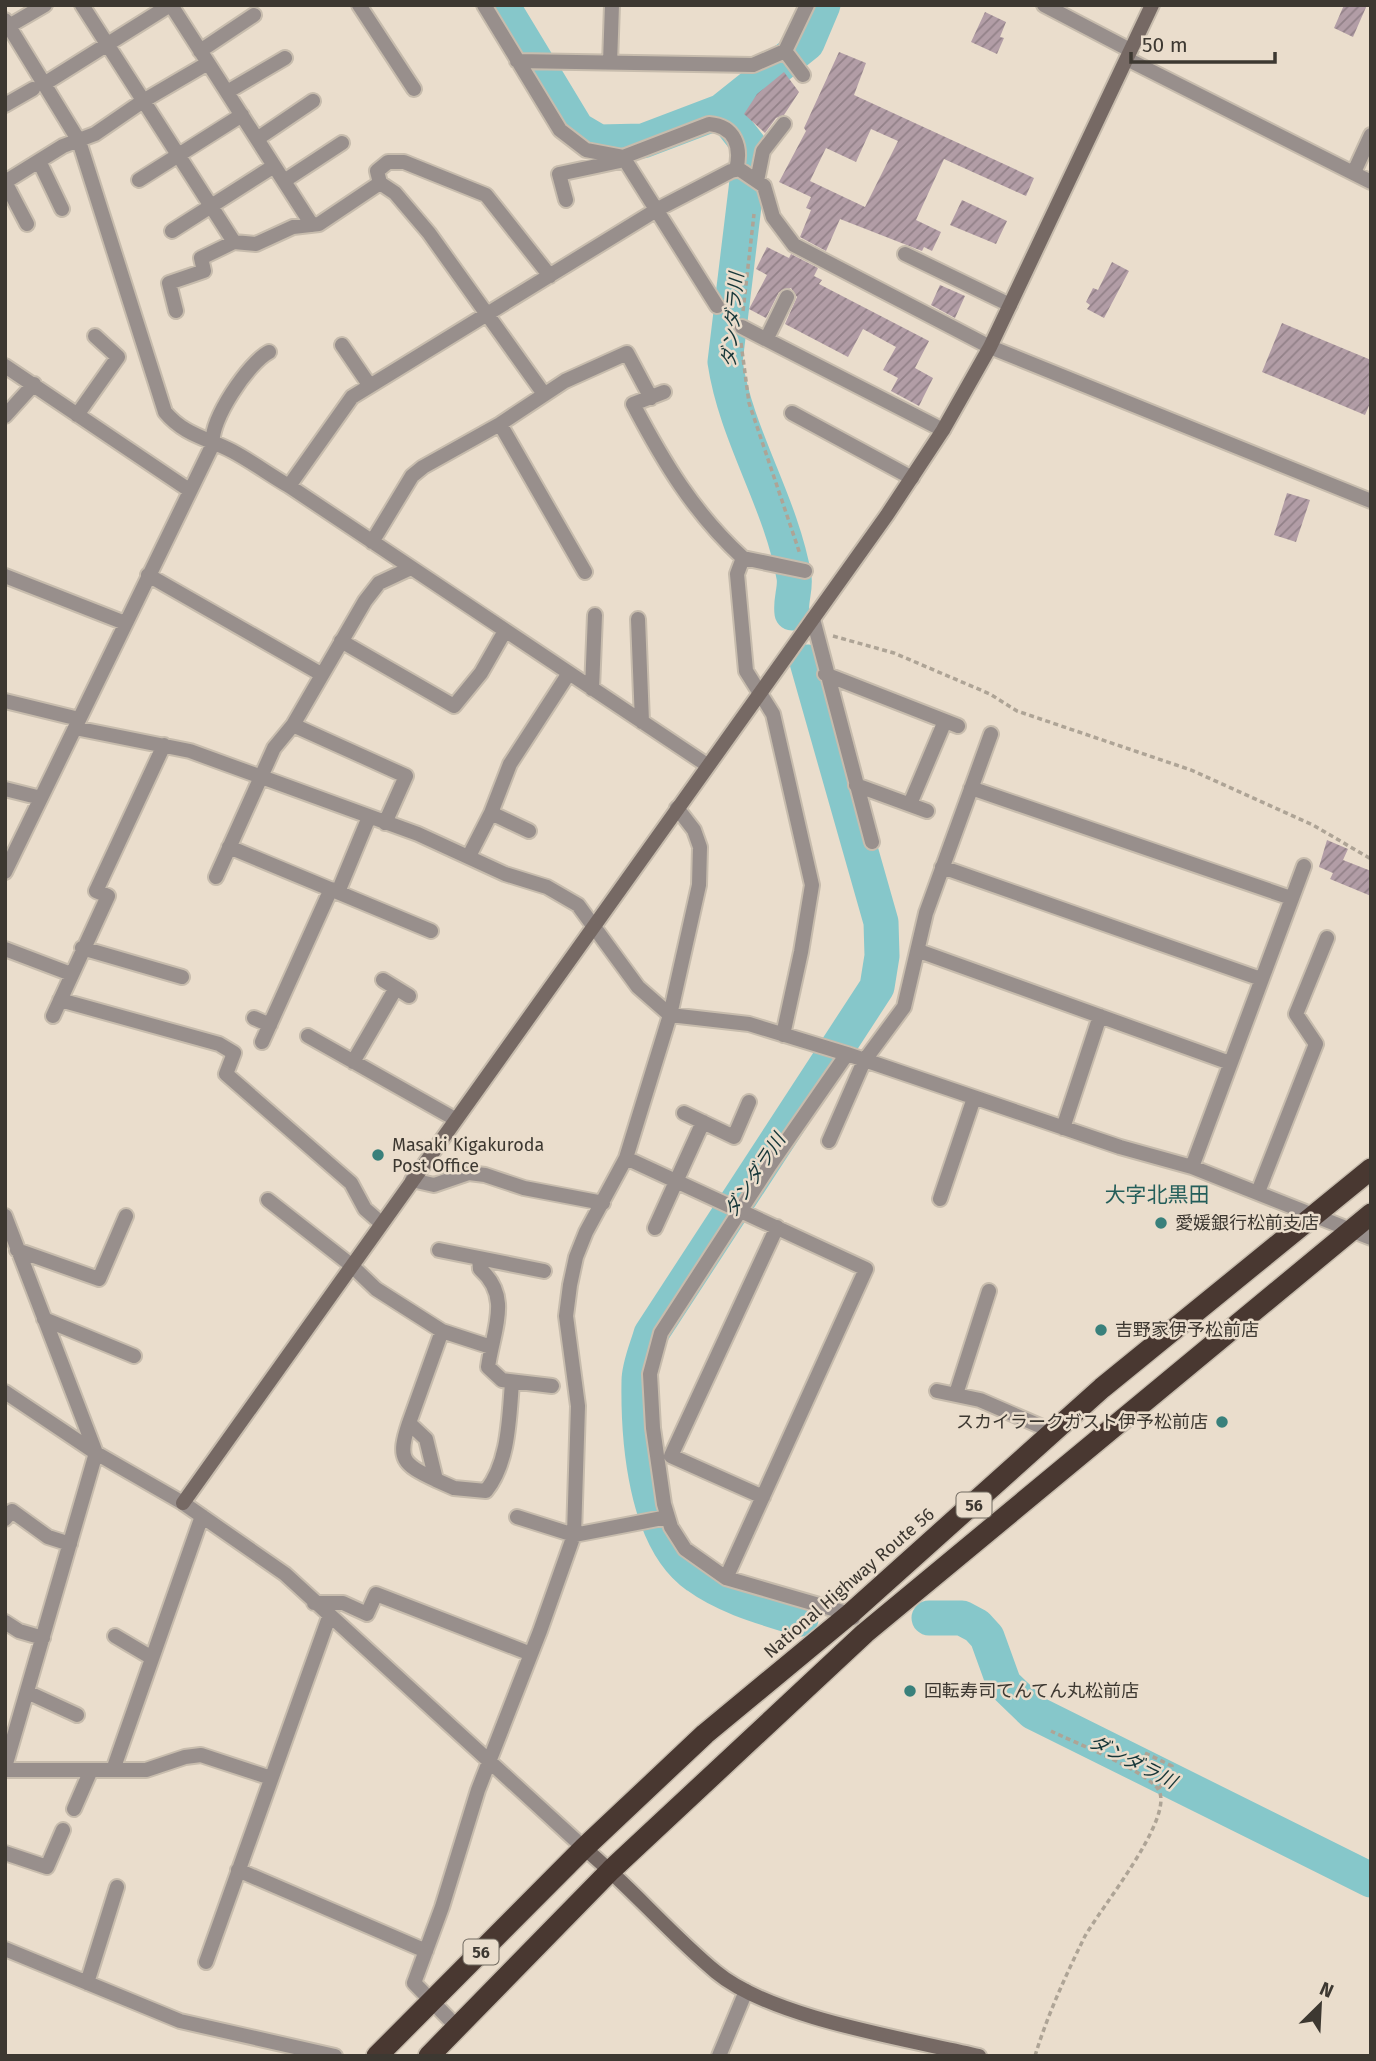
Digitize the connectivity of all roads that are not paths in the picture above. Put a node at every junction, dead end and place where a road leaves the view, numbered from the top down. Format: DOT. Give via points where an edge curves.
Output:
graph roads {
  1 [pos="45,5"];
  2 [pos="82,5"];
  3 [pos="170,5"];
  4 [pos="359,5"];
  5 [pos="484,5"];
  6 [pos="612,5"];
  7 [pos="807,5"];
  8 [pos="1044,5"];
  9 [pos="1152,5"];
  10 [pos="254,15"];
  11 [pos="7,23"];
  12 [pos="107,44"];
  13 [pos="1129,55"];
  14 [pos="204,57"];
  15 [pos="285,58"];
  16 [pos="517,61"];
  17 [pos="610,63"];
  18 [pos="39,87"];
  19 [pos="414,89"];
  20 [pos="227,92"];
  21 [pos="143,101"];
  22 [pos="313,101"];
  23 [pos="5,105"];
  24 [pos="242,115"];
  25 [pos="784,124"];
  26 [pos="1371,135"];
  27 [pos="257,139"];
  28 [pos="79,141"];
  29 [pos="342,143"];
  30 [pos="178,155"];
  31 [pos="625,158"];
  32 [pos="40,161"];
  33 [pos="274,166"];
  34 [pos="1354,172"];
  35 [pos="746,174"];
  36 [pos="139,180"];
  37 [pos="284,181"];
  38 [pos="5,182"];
  39 [pos="1371,182"];
  40 [pos="380,183"];
  41 [pos="566,200"];
  42 [pos="212,208"];
  43 [pos="62,209"];
  44 [pos="658,209"];
  45 [pos="27,224"];
  46 [pos="313,225"];
  47 [pos="172,231"];
  48 [pos="234,242"];
  49 [pos="905,254"];
  50 [pos="550,276"];
  51 [pos="787,297"];
  52 [pos="1010,305"];
  53 [pos="717,306"];
  54 [pos="176,311"];
  55 [pos="487,316"];
  56 [pos="742,327"];
  57 [pos="96,336"];
  58 [pos="767,338"];
  59 [pos="342,345"];
  60 [pos="990,347"];
  61 [pos="269,352"];
  62 [pos="5,366"];
  63 [pos="34,384"];
  64 [pos="370,386"];
  65 [pos="544,394"];
  66 [pos="792,413"];
  67 [pos="77,415"];
  68 [pos="5,416"];
  69 [pos="500,424"];
  70 [pos="943,430"];
  71 [pos="213,444"];
  72 [pos="912,478"];
  73 [pos="289,486"];
  74 [pos="189,490"];
  75 [pos="1371,501"];
  76 [pos="372,542"];
  77 [pos="743,558"];
  78 [pos="411,568"];
  79 [pos="802,570"];
  80 [pos="585,572"];
  81 [pos="148,575"];
  82 [pos="5,576"];
  83 [pos="595,615"];
  84 [pos="638,619"];
  85 [pos="813,619"];
  86 [pos="125,623"];
  87 [pos="505,631"];
  88 [pos="341,641"];
  89 [pos="569,673"];
  90 [pos="321,674"];
  91 [pos="825,674"];
  92 [pos="592,689"];
  93 [pos="760,692"];
  94 [pos="5,701"];
  95 [pos="642,722"];
  96 [pos="77,723"];
  97 [pos="293,725"];
  98 [pos="991,734"];
  99 [pos="164,745"];
  100 [pos="707,765"];
  101 [pos="259,776"];
  102 [pos="856,785"];
  103 [pos="971,788"];
  104 [pos="5,789"];
  105 [pos="41,798"];
  106 [pos="910,804"];
  107 [pos="677,808"];
  108 [pos="927,811"];
  109 [pos="491,813"];
  110 [pos="369,817"];
  111 [pos="385,822"];
  112 [pos="528,831"];
  113 [pos="872,842"];
  114 [pos="229,847"];
  115 [pos="469,856"];
  116 [pos="1304,866"];
  117 [pos="942,867"];
  118 [pos="5,872"];
  119 [pos="216,877"];
  120 [pos="334,891"];
  121 [pos="1291,898"];
  122 [pos="592,926"];
  123 [pos="431,931"];
  124 [pos="1327,938"];
  125 [pos="82,948"];
  126 [pos="5,949"];
  127 [pos="919,951"];
  128 [pos="71,974"];
  129 [pos="182,977"];
  130 [pos="1261,979"];
  131 [pos="409,996"];
  132 [pos="60,1000"];
  133 [pos="670,1015"];
  134 [pos="53,1016"];
  135 [pos="1100,1016"];
  136 [pos="254,1018"];
  137 [pos="270,1025"];
  138 [pos="783,1035"];
  139 [pos="309,1036"];
  140 [pos="262,1042"];
  141 [pos="847,1054"];
  142 [pos="864,1061"];
  143 [pos="353,1062"];
  144 [pos="1230,1063"];
  145 [pos="974,1098"];
  146 [pos="748,1102"];
  147 [pos="684,1113"];
  148 [pos="455,1119"];
  149 [pos="704,1122"];
  150 [pos="1063,1128"];
  151 [pos="829,1141"];
  152 [pos="626,1158"];
  153 [pos="1192,1167"];
  154 [pos="1371,1169"];
  155 [pos="412,1180"];
  156 [pos="677,1181"];
  157 [pos="1258,1192"];
  158 [pos="940,1199"];
  159 [pos="268,1200"];
  160 [pos="603,1203"];
  161 [pos="742,1211"];
  162 [pos="1314,1214"];
  163 [pos="1371,1214"];
  164 [pos="5,1216"];
  165 [pos="126,1216"];
  166 [pos="381,1223"];
  167 [pos="777,1227"];
  168 [pos="655,1228"];
  169 [pos="1361,1233"];
  170 [pos="18,1250"];
  171 [pos="439,1250"];
  172 [pos="479,1258"];
  173 [pos="351,1265"];
  174 [pos="544,1271"];
  175 [pos="989,1291"];
  176 [pos="44,1319"];
  177 [pos="442,1331"];
  178 [pos="491,1347"];
  179 [pos="134,1356"];
  180 [pos="512,1383"];
  181 [pos="552,1386"];
  182 [pos="937,1391"];
  183 [pos="5,1392"];
  184 [pos="956,1394"];
  185 [pos="409,1423"];
  186 [pos="1055,1432"];
  187 [pos="96,1453"];
  188 [pos="436,1480"];
  189 [pos="763,1497"];
  190 [pos="183,1503"];
  191 [pos="202,1516"];
  192 [pos="517,1517"];
  193 [pos="5,1519"];
  194 [pos="661,1519"];
  195 [pos="574,1535"];
  196 [pos="70,1544"];
  197 [pos="726,1578"];
  198 [pos="314,1603"];
  199 [pos="850,1614"];
  200 [pos="329,1617"];
  201 [pos="5,1622"];
  202 [pos="865,1633"];
  203 [pos="115,1636"];
  204 [pos="43,1638"];
  205 [pos="531,1654"];
  206 [pos="152,1657"];
  207 [pos="27,1692"];
  208 [pos="77,1715"];
  209 [pos="490,1760"];
  210 [pos="5,1768"];
  211 [pos="91,1770"];
  212 [pos="113,1770"];
  213 [pos="271,1778"];
  214 [pos="74,1809"];
  215 [pos="62,1830"];
  216 [pos="584,1848"];
  217 [pos="5,1853"];
  218 [pos="238,1870"];
  219 [pos="611,1870"];
  220 [pos="117,1887"];
  221 [pos="5,1949"];
  222 [pos="426,1951"];
  223 [pos="206,1962"];
  224 [pos="88,1983"];
  225 [pos="746,1991"];
  226 [pos="431,2001"];
  227 [pos="457,2027"];
  228 [pos="335,2056"];
  229 [pos="377,2056"];
  230 [pos="429,2056"];
  231 [pos="719,2056"];
  232 [pos="979,2056"];
  1 -- 11 [label="street"];
  2 -- 12 [label="street"];
  3 -- 12 [label="street"];
  3 -- 14 [label="street"];
  4 -- 19 [label="street"];
  5 -- 16 [label="street"];
  6 -- 17 [label="street"];
  7 -- 17 [label="street" via="793,61 753,65"];
  8 -- 13 [label="street"];
  9 -- 13 [label="street"];
  10 -- 14 [label="street"];
  11 -- 18 [label="street"];
  12 -- 18 [label="street"];
  12 -- 21 [label="street"];
  13 -- 34 [label="street"];
  13 -- 52 [label="street"];
  14 -- 20 [label="street"];
  14 -- 21 [label="street"];
  15 -- 20 [label="street"];
  16 -- 17 [label="street"];
  16 -- 31 [label="street" via="560,130 586,150"];
  18 -- 23 [label="street"];
  18 -- 28 [label="street"];
  20 -- 24 [label="street"];
  21 -- 28 [label="street"];
  21 -- 30 [label="street"];
  22 -- 27 [label="street"];
  24 -- 27 [label="street"];
  24 -- 30 [label="street"];
  25 -- 35 [label="street"];
  26 -- 34 [label="street"];
  27 -- 33 [label="street"];
  28 -- 32 [label="street"];
  28 -- 71 [label="street" via="165,412 187,432"];
  29 -- 37 [label="street"];
  30 -- 36 [label="street"];
  30 -- 42 [label="street"];
  31 -- 35 [label="street" via="709,124 721,125 729,129"];
  31 -- 41 [label="street" via="559,174"];
  31 -- 44 [label="street"];
  32 -- 38 [label="street"];
  32 -- 43 [label="street"];
  33 -- 37 [label="street"];
  33 -- 42 [label="street"];
  34 -- 39 [label="street"];
  35 -- 44 [label="street"];
  35 -- 60 [label="street" via="764,186 773,217 794,245"];
  37 -- 46 [label="street"];
  38 -- 45 [label="street"];
  40 -- 46 [label="street"];
  40 -- 50 [label="street" via="377,171 388,162 404,162 486,195"];
  40 -- 55 [label="street" via="395,193 429,233"];
  42 -- 47 [label="street"];
  42 -- 48 [label="street"];
  44 -- 50 [label="street"];
  44 -- 53 [label="street"];
  46 -- 48 [label="street" via="293,227 256,244"];
  48 -- 54 [label="street" via="201,258 204,271 169,283"];
  49 -- 52 [label="street"];
  50 -- 55 [label="street"];
  51 -- 58 [label="street"];
  52 -- 60 [label="street"];
  55 -- 64 [label="street"];
  55 -- 65 [label="street"];
  56 -- 58 [label="street"];
  57 -- 67 [label="street" via="118,356"];
  58 -- 70 [label="street"];
  59 -- 64 [label="street"];
  60 -- 70 [label="street"];
  60 -- 75 [label="street"];
  61 -- 71 [label="street" via="248,368 214,430"];
  62 -- 63 [label="street"];
  63 -- 67 [label="street"];
  63 -- 68 [label="street"];
  64 -- 73 [label="street" via="352,397 337,415"];
  65 -- 69 [label="street"];
  65 -- 77 [label="street" via="627,353 657,395 633,404 653,442 709,527"];
  66 -- 72 [label="street"];
  67 -- 74 [label="street"];
  69 -- 76 [label="street" via="412,476"];
  69 -- 80 [label="street"];
  70 -- 72 [label="street"];
  71 -- 73 [label="street"];
  71 -- 74 [label="street"];
  72 -- 85 [label="street"];
  73 -- 76 [label="street"];
  74 -- 81 [label="street"];
  76 -- 78 [label="street"];
  77 -- 79 [label="street"];
  77 -- 93 [label="street" via="737,574 746,671"];
  78 -- 87 [label="street"];
  78 -- 88 [label="street" via="380,583"];
  81 -- 86 [label="street"];
  81 -- 90 [label="street"];
  82 -- 86 [label="street"];
  83 -- 92 [label="street"];
  84 -- 95 [label="street"];
  85 -- 91 [label="street"];
  85 -- 93 [label="street"];
  86 -- 96 [label="street"];
  87 -- 88 [label="street" via="481,673 454,706"];
  87 -- 89 [label="street"];
  88 -- 90 [label="street"];
  89 -- 92 [label="street"];
  89 -- 109 [label="street" via="510,764"];
  90 -- 97 [label="street"];
  91 -- 102 [label="street"];
  91 -- 106 [label="street" via="951,724"];
  92 -- 95 [label="street"];
  93 -- 100 [label="street"];
  93 -- 138 [label="street" via="773,714 812,884"];
  94 -- 96 [label="street"];
  95 -- 100 [label="street"];
  96 -- 99 [label="street"];
  96 -- 105 [label="street"];
  97 -- 101 [label="street"];
  97 -- 111 [label="street" via="406,776"];
  98 -- 103 [label="street"];
  99 -- 101 [label="street"];
  99 -- 125 [label="street" via="96,891 108,896"];
  100 -- 107 [label="street"];
  101 -- 110 [label="street"];
  101 -- 114 [label="street"];
  102 -- 106 [label="street"];
  102 -- 113 [label="street"];
  103 -- 117 [label="street"];
  103 -- 121 [label="street"];
  104 -- 105 [label="street"];
  105 -- 118 [label="street"];
  106 -- 108 [label="street"];
  107 -- 122 [label="street"];
  107 -- 133 [label="street" via="694,830 701,866"];
  109 -- 112 [label="street"];
  109 -- 115 [label="street"];
  110 -- 111 [label="street"];
  110 -- 120 [label="street"];
  111 -- 115 [label="street"];
  114 -- 119 [label="street"];
  114 -- 120 [label="street"];
  115 -- 122 [label="street" via="566,897 578,905"];
  116 -- 121 [label="street"];
  117 -- 127 [label="street"];
  117 -- 130 [label="street"];
  120 -- 123 [label="street"];
  120 -- 137 [label="street"];
  121 -- 130 [label="street"];
  122 -- 133 [label="street" via="638,987"];
  122 -- 148 [label="street"];
  124 -- 157 [label="street" via="1296,1014 1316,1044"];
  125 -- 128 [label="street"];
  125 -- 129 [label="street"];
  126 -- 128 [label="street"];
  127 -- 135 [label="street"];
  127 -- 142 [label="street" via="904,1007"];
  128 -- 132 [label="street"];
  130 -- 144 [label="street"];
  131 -- 143 [label="street" via="389,984"];
  132 -- 134 [label="street"];
  132 -- 166 [label="street" via="219,1044 234,1053 226,1074 351,1183 365,1209"];
  133 -- 138 [label="street" via="749,1024"];
  133 -- 152 [label="street"];
  135 -- 144 [label="street"];
  135 -- 150 [label="street"];
  136 -- 137 [label="street"];
  137 -- 140 [label="street"];
  138 -- 141 [label="street"];
  139 -- 143 [label="street"];
  141 -- 142 [label="street"];
  141 -- 161 [label="street"];
  142 -- 145 [label="street"];
  142 -- 151 [label="street"];
  143 -- 148 [label="street"];
  144 -- 153 [label="street"];
  145 -- 150 [label="street"];
  145 -- 158 [label="street"];
  146 -- 149 [label="street" via="734,1137"];
  147 -- 149 [label="street"];
  148 -- 155 [label="street"];
  149 -- 156 [label="street"];
  150 -- 153 [label="street"];
  152 -- 156 [label="street"];
  152 -- 160 [label="street"];
  153 -- 157 [label="street"];
  154 -- 162 [label="highway, National Highway Route 56 / 56"];
  155 -- 160 [label="street" via="434,1185 469,1173"];
  155 -- 166 [label="street"];
  156 -- 161 [label="street"];
  156 -- 168 [label="street"];
  157 -- 162 [label="street"];
  159 -- 173 [label="street"];
  160 -- 195 [label="street" via="576,1257 566,1316 578,1406"];
  161 -- 167 [label="street"];
  161 -- 194 [label="street" via="661,1333 650,1374"];
  162 -- 169 [label="street"];
  162 -- 186 [label="highway, National Highway Route 56 / 56"];
  163 -- 169 [label="highway, 56"];
  164 -- 170 [label="street"];
  165 -- 170 [label="street" via="99,1279"];
  166 -- 173 [label="street"];
  167 -- 189 [label="street" via="866,1269"];
  167 -- 189 [label="street" via="671,1457"];
  169 -- 202 [label="highway, 56"];
  170 -- 176 [label="street"];
  171 -- 172 [label="street"];
  172 -- 174 [label="street"];
  172 -- 178 [label="street" via="480,1269 497,1290"];
  173 -- 177 [label="street" via="376,1289"];
  173 -- 190 [label="street"];
  175 -- 184 [label="street"];
  176 -- 179 [label="street"];
  176 -- 187 [label="street"];
  177 -- 178 [label="street"];
  177 -- 185 [label="street"];
  178 -- 180 [label="street" via="488,1367"];
  180 -- 181 [label="street"];
  180 -- 188 [label="street" via="504,1446 486,1492 454,1488"];
  182 -- 184 [label="street"];
  183 -- 187 [label="street"];
  184 -- 186 [label="street"];
  185 -- 188 [label="street" via="426,1439"];
  185 -- 188 [label="street" via="403,1458"];
  186 -- 199 [label="highway, National Highway Route 56 / 56"];
  187 -- 190 [label="street"];
  187 -- 196 [label="street"];
  189 -- 197 [label="street"];
  190 -- 191 [label="street"];
  191 -- 198 [label="street" via="285,1574"];
  191 -- 206 [label="street"];
  192 -- 195 [label="street"];
  193 -- 196 [label="street" via="12,1511 48,1537"];
  194 -- 195 [label="street"];
  194 -- 197 [label="street" via="685,1549"];
  195 -- 205 [label="street"];
  196 -- 204 [label="street"];
  197 -- 199 [label="street"];
  198 -- 200 [label="street"];
  198 -- 205 [label="street" via="343,1603 367,1614 376,1594"];
  199 -- 202 [label="street"];
  199 -- 216 [label="highway, National Highway Route 56 / 56" via="705,1734"];
  200 -- 209 [label="street"];
  200 -- 213 [label="street"];
  201 -- 204 [label="street"];
  202 -- 219 [label="highway, 56"];
  203 -- 206 [label="street"];
  204 -- 207 [label="street"];
  205 -- 209 [label="street"];
  206 -- 212 [label="street"];
  207 -- 208 [label="street"];
  207 -- 210 [label="street"];
  209 -- 216 [label="street"];
  209 -- 222 [label="street"];
  210 -- 211 [label="street"];
  211 -- 212 [label="street"];
  211 -- 214 [label="street"];
  212 -- 213 [label="street" via="146,1770 201,1755"];
  213 -- 218 [label="street"];
  215 -- 217 [label="street" via="47,1867"];
  216 -- 219 [label="street"];
  216 -- 226 [label="highway, National Highway Route 56 / 56"];
  218 -- 222 [label="street"];
  218 -- 223 [label="street"];
  219 -- 225 [label="street" via="717,1973"];
  219 -- 227 [label="highway, 56"];
  220 -- 224 [label="street"];
  221 -- 224 [label="street"];
  222 -- 226 [label="street" via="414,1983"];
  224 -- 228 [label="street" via="180,2021"];
  225 -- 231 [label="street"];
  225 -- 232 [label="street" via="803,2014"];
  226 -- 227 [label="street"];
  226 -- 229 [label="highway, National Highway Route 56 / 56"];
  227 -- 230 [label="highway, 56"];
}
